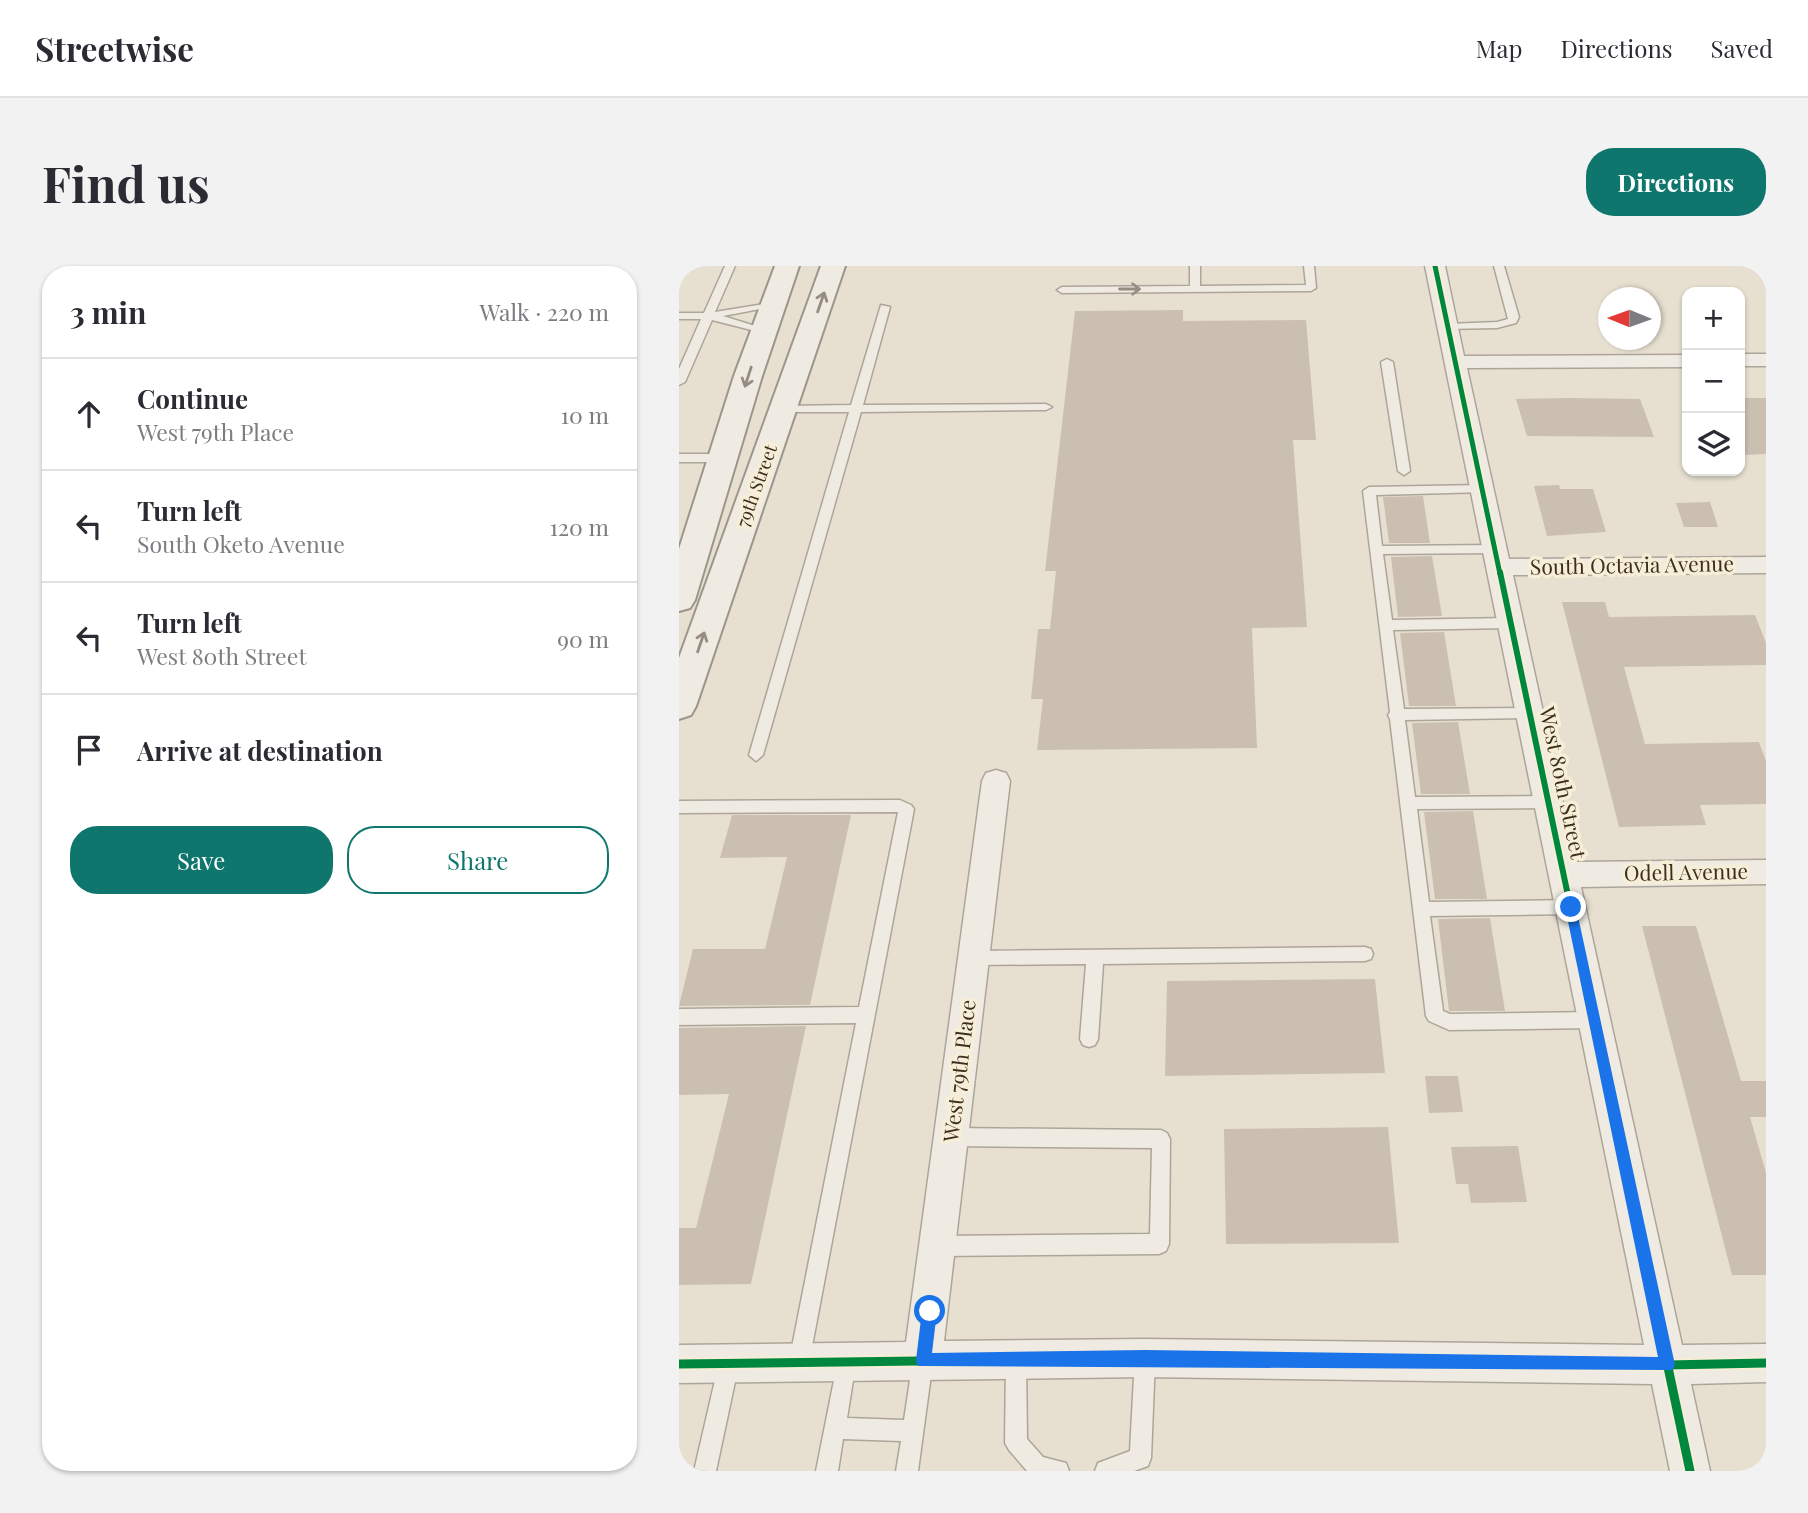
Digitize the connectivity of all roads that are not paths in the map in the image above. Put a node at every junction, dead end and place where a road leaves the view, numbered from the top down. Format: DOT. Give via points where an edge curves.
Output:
graph roads {
  1 [pos="730,266"];
  2 [pos="787,266"];
  3 [pos="833,266"];
  4 [pos="1195,266"];
  5 [pos="1309,266"];
  6 [pos="1435,266"];
  7 [pos="1499,266"];
  8 [pos="1195,289"];
  9 [pos="1062,290"];
  10 [pos="885,307"];
  11 [pos="679,316"];
  12 [pos="709,316"];
  13 [pos="768,317"];
  14 [pos="1448,327"];
  15 [pos="683,360"];
  16 [pos="1745,360"];
  17 [pos="1766,360"];
  18 [pos="1682,361"];
  19 [pos="1387,362"];
  20 [pos="1455,362"];
  21 [pos="679,382"];
  22 [pos="1046,407"];
  23 [pos="784,409"];
  24 [pos="856,409"];
  25 [pos="679,458"];
  26 [pos="723,458"];
  27 [pos="1404,471"];
  28 [pos="1482,489"];
  29 [pos="1377,550"];
  30 [pos="1497,558"];
  31 [pos="1766,565"];
  32 [pos="682,582"];
  33 [pos="1510,623"];
  34 [pos="1387,625"];
  35 [pos="679,706"];
  36 [pos="1529,713"];
  37 [pos="1395,715"];
  38 [pos="756,755"];
  39 [pos="996,781"];
  40 [pos="1548,802"];
  41 [pos="1407,803"];
  42 [pos="679,807"];
  43 [pos="1766,872"];
  44 [pos="1564,875"];
  45 [pos="1571,907"];
  46 [pos="1421,909"];
  47 [pos="1365,954"];
  48 [pos="1095,957"];
  49 [pos="974,958"];
  50 [pos="865,1015"];
  51 [pos="679,1017"];
  52 [pos="1594,1020"];
  53 [pos="1089,1039"];
  54 [pos="952,1137"];
  55 [pos="938,1246"];
  56 [pos="1145,1358"];
  57 [pos="923,1360"];
  58 [pos="1016,1360"];
  59 [pos="799,1362"];
  60 [pos="846,1362"];
  61 [pos="729,1363"];
  62 [pos="1766,1363"];
  63 [pos="679,1364"];
  64 [pos="1667,1365"];
  65 [pos="835,1428"];
  66 [pos="913,1431"];
  67 [pos="705,1471"];
  68 [pos="827,1471"];
  69 [pos="907,1471"];
  70 [pos="1058,1471"];
  71 [pos="1105,1471"];
  72 [pos="1690,1471"];
  1 -- 12 [label="lane"];
  2 -- 13 [label="main road, 79th Street"];
  23 -- 3 [label="main road, 79th Street, one-way"];
  4 -- 8 [label="lane"];
  5 -- 8 [label="lane" via="1311,288"];
  6 -- 14 [label="street, West 80th Street"];
  7 -- 14 [label="lane" via="1512,321"];
  9 -- 8 [label="lane, one-way"];
  10 -- 24 [label="lane"];
  11 -- 12 [label="lane"];
  12 -- 13 [label="lane"];
  12 -- 13 [label="lane"];
  12 -- 15 [label="lane"];
  13 -- 26 [label="main road, 79th Street, one-way"];
  14 -- 20 [label="street, West 80th Street"];
  15 -- 21 [label="lane"];
  16 -- 17 [label="street"];
  18 -- 20 [label="street"];
  19 -- 27 [label="lane"];
  20 -- 28 [label="street, West 80th Street"];
  22 -- 24 [label="lane"];
  23 -- 24 [label="lane"];
  35 -- 23 [label="main road, 79th Street, one-way"];
  24 -- 38 [label="lane"];
  25 -- 26 [label="lane"];
  26 -- 32 [label="main road, 79th Street"];
  28 -- 29 [label="lane" via="1369,491"];
  28 -- 30 [label="street, West 80th Street"];
  29 -- 30 [label="lane"];
  29 -- 34 [label="lane"];
  30 -- 31 [label="street, South Octavia Avenue"];
  30 -- 33 [label="street, West 80th Street"];
  33 -- 34 [label="lane"];
  33 -- 36 [label="street, West 80th Street"];
  34 -- 37 [label="lane"];
  36 -- 37 [label="lane"];
  36 -- 40 [label="street, West 80th Street"];
  37 -- 41 [label="lane"];
  39 -- 49 [label="street, West 79th Place"];
  40 -- 41 [label="lane"];
  40 -- 44 [label="street, West 80th Street"];
  41 -- 46 [label="lane"];
  42 -- 50 [label="lane" via="906,809"];
  43 -- 44 [label="street, Odell Avenue"];
  44 -- 45 [label="street, West 80th Street"];
  45 -- 46 [label="lane"];
  45 -- 52 [label="street, West 80th Street"];
  46 -- 52 [label="lane" via="1435,1016 1449,1021"];
  47 -- 48 [label="lane"];
  48 -- 49 [label="lane"];
  48 -- 53 [label="lane"];
  49 -- 54 [label="street, West 79th Place"];
  50 -- 51 [label="lane"];
  50 -- 59 [label="lane"];
  52 -- 64 [label="street, West 80th Street"];
  54 -- 55 [label="street, West 79th Place"];
  54 -- 55 [label="lane" via="1161,1139 1159,1244"];
  55 -- 57 [label="street, West 79th Place"];
  56 -- 58 [label="street"];
  56 -- 64 [label="street"];
  56 -- 71 [label="lane" via="1140,1458"];
  57 -- 58 [label="street"];
  57 -- 60 [label="street"];
  57 -- 66 [label="lane"];
  58 -- 70 [label="lane" via="1016,1443 1037,1466"];
  59 -- 60 [label="street"];
  59 -- 61 [label="street"];
  60 -- 65 [label="lane"];
  61 -- 63 [label="street"];
  61 -- 67 [label="lane"];
  62 -- 64 [label="street"];
  64 -- 72 [label="street, West 80th Street"];
  65 -- 66 [label="lane"];
  65 -- 68 [label="lane"];
  66 -- 69 [label="lane"];
}
